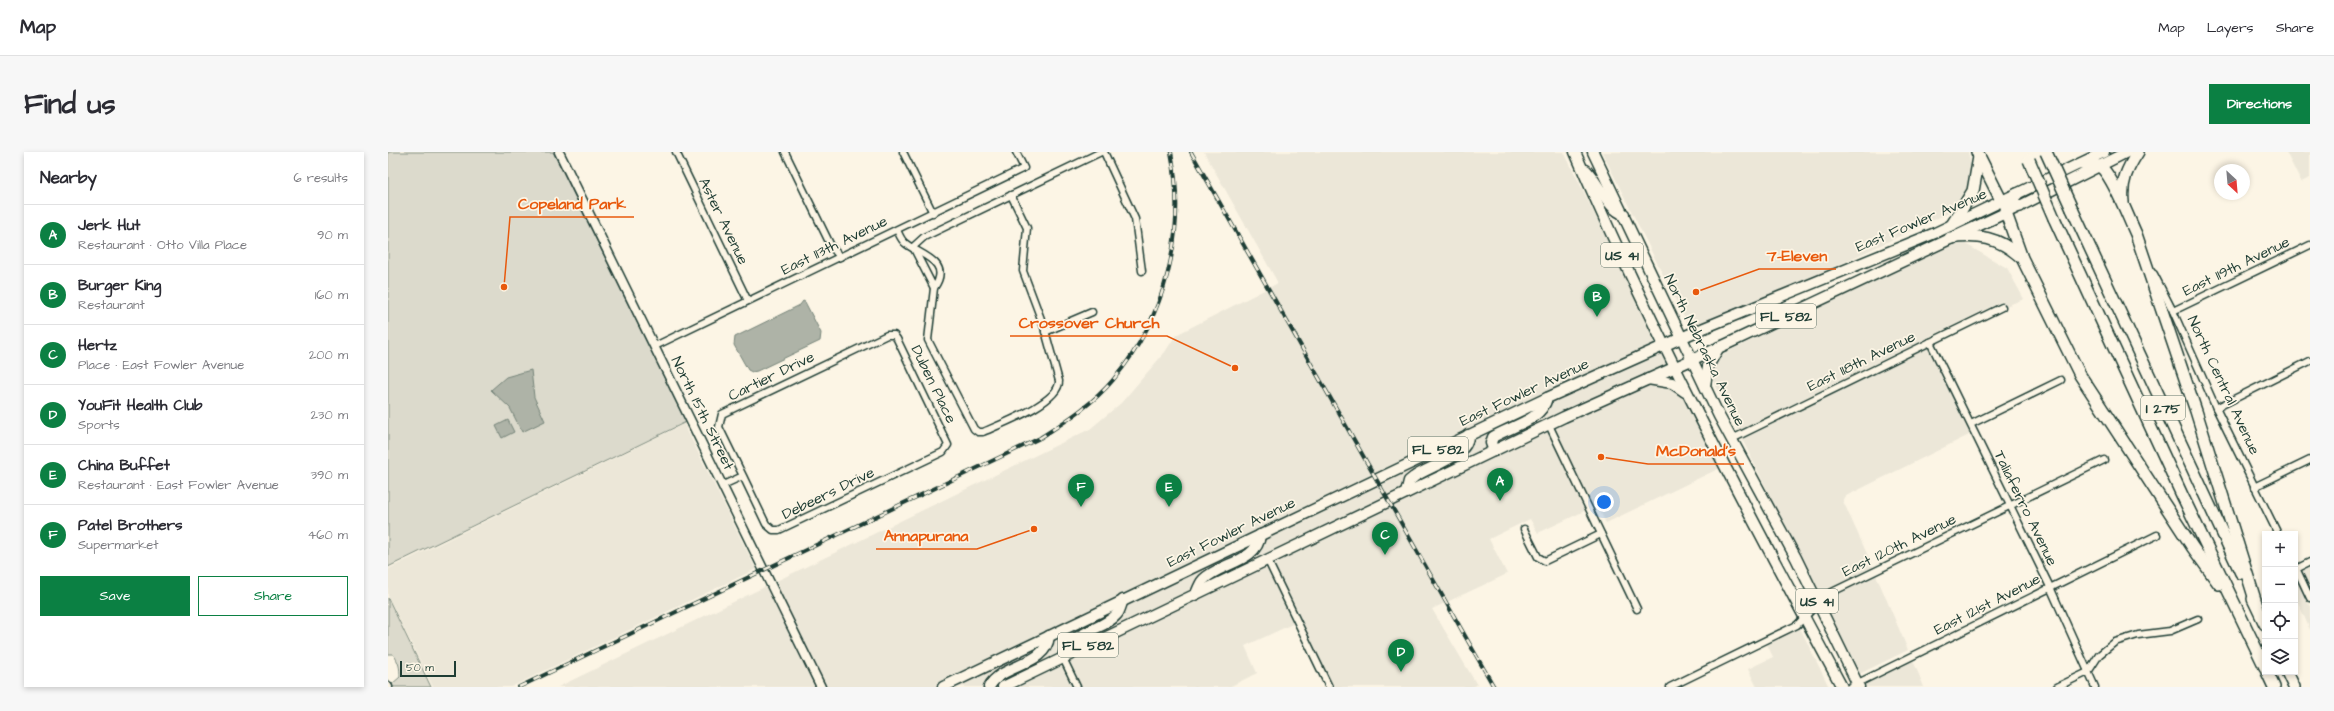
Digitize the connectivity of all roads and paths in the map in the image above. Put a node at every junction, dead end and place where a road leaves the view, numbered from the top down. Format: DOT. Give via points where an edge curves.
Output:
graph roads {
  1 [pos="559,152"];
  2 [pos="676,152"];
  3 [pos="786,152"];
  4 [pos="903,152"];
  5 [pos="1016,152"];
  6 [pos="1102,152"];
  7 [pos="1574,152"];
  8 [pos="1593,152"];
  9 [pos="2046,152"];
  10 [pos="2104,152"];
  11 [pos="2127,152"];
  12 [pos="2138,152"];
  13 [pos="1978,155"];
  14 [pos="2027,156"];
  15 [pos="2090,163"];
  16 [pos="1580,165"];
  17 [pos="2017,194"];
  18 [pos="1011,195"];
  19 [pos="2005,206"];
  20 [pos="2020,206"];
  21 [pos="2124,206"];
  22 [pos="933,213"];
  23 [pos="1624,214"];
  24 [pos="1952,225"];
  25 [pos="897,230"];
  26 [pos="1950,238"];
  27 [pos="2310,245"];
  28 [pos="913,247"];
  29 [pos="2141,249"];
  30 [pos="840,257"];
  31 [pos="2022,258"];
  32 [pos="1142,271"];
  33 [pos="934,288"];
  34 [pos="748,301"];
  35 [pos="2002,307"];
  36 [pos="2173,311"];
  37 [pos="1092,312"];
  38 [pos="1045,332"];
  39 [pos="892,334"];
  40 [pos="1682,338"];
  41 [pos="1930,342"];
  42 [pos="655,346"];
  43 [pos="1664,346"];
  44 [pos="1720,347"];
  45 [pos="1692,359"];
  46 [pos="2310,361"];
  47 [pos="1674,367"];
  48 [pos="1648,379"];
  49 [pos="2061,380"];
  50 [pos="1705,388"];
  51 [pos="1687,393"];
  52 [pos="1547,398"];
  53 [pos="2216,408"];
  54 [pos="1549,424"];
  55 [pos="1971,424"];
  56 [pos="1468,435"];
  57 [pos="1732,439"];
  58 [pos="947,448"];
  59 [pos="1494,451"];
  60 [pos="2104,460"];
  61 [pos="2310,460"];
  62 [pos="743,476"];
  63 [pos="723,485"];
  64 [pos="2254,488"];
  65 [pos="1406,493"];
  66 [pos="2010,506"];
  67 [pos="1524,528"];
  68 [pos="2276,531"];
  69 [pos="1601,534"];
  70 [pos="1260,535"];
  71 [pos="2157,535"];
  72 [pos="1267,559"];
  73 [pos="2310,562"];
  74 [pos="2298,567"];
  75 [pos="2298,572"];
  76 [pos="2050,587"];
  77 [pos="1196,594"];
  78 [pos="2310,598"];
  79 [pos="1123,600"];
  80 [pos="1818,602"];
  81 [pos="2256,606"];
  82 [pos="2236,607"];
  83 [pos="1637,609"];
  84 [pos="1804,618"];
  85 [pos="2262,618"];
  86 [pos="2198,620"];
  87 [pos="1049,636"];
  88 [pos="1063,658"];
  89 [pos="2262,662"];
  90 [pos="2088,672"];
  91 [pos="2268,675"];
  92 [pos="2289,675"];
  93 [pos="1855,686"];
  94 [pos="821,687"];
  95 [pos="943,687"];
  96 [pos="989,687"];
  97 [pos="1003,687"];
  98 [pos="1077,687"];
  99 [pos="1329,687"];
  100 [pos="1670,687"];
  101 [pos="1842,687"];
  102 [pos="2057,687"];
  103 [pos="2095,687"];
  104 [pos="2274,687"];
  105 [pos="2294,687"];
  1 -- 42 [label="street, North 15th Street"];
  2 -- 34 [label="street, Aster Avenue"];
  3 -- 30 [label="street" via="831,246"];
  4 -- 22 [label="street"];
  5 -- 22 [label="street, East 113th Avenue" via="1024,168"];
  6 -- 18 [label="street"];
  6 -- 32 [label="street" via="1135,219"];
  7 -- 16 [label="main road, US 41"];
  8 -- 23 [label="main road, North Nebraska Avenue / US 41"];
  9 -- 81 [label="highway, I 275, bridge"];
  10 -- 15 [label="main road"];
  11 -- 15 [label="main road"];
  12 -- 21 [label="highway" via="2123,180"];
  13 -- 19 [label="highway"];
  13 -- 24 [label="highway" via="1973,191"];
  14 -- 82 [label="highway, I 275, bridge"];
  15 -- 17 [label="main road"];
  15 -- 20 [label="main road"];
  15 -- 21 [label="highway" via="2107,176"];
  16 -- 23 [label="main road" via="1601,188 1613,209"];
  16 -- 43 [label="main road, US 41"];
  17 -- 19 [label="highway"];
  18 -- 28 [label="street" via="924,238"];
  18 -- 38 [label="street" via="1027,228 1022,268"];
  19 -- 20 [label="highway"];
  19 -- 24 [label="main road, East Fowler Avenue / FL 582"];
  19 -- 26 [label="main road, East Fowler Avenue / FL 582"];
  19 -- 31 [label="highway"];
  21 -- 29 [label="highway"];
  22 -- 25 [label="street, East 113th Avenue"];
  23 -- 40 [label="main road, North Nebraska Avenue / US 41"];
  24 -- 40 [label="main road, East Fowler Avenue / FL 582"];
  25 -- 28 [label="street" via="903,241"];
  25 -- 30 [label="street, East 113th Avenue"];
  26 -- 31 [label="highway" via="1991,238"];
  26 -- 44 [label="main road, East Fowler Avenue / FL 582"];
  27 -- 36 [label="street, East 119th Avenue"];
  28 -- 33 [label="street"];
  28 -- 33 [label="street" via="928,255 935,263 938,278"];
  29 -- 36 [label="street, North Central Avenue"];
  29 -- 81 [label="highway" via="2196,411"];
  30 -- 34 [label="street, East 113th Avenue"];
  31 -- 82 [label="highway" via="2059,336 2087,387 2193,548"];
  33 -- 38 [label="street" via="928,340 974,429 978,432 1025,412 1053,395 1058,388 1060,381"];
  34 -- 42 [label="street, East 113th Avenue"];
  35 -- 41 [label="street, East 118th Avenue"];
  36 -- 53 [label="street, North Central Avenue"];
  37 -- 38 [label="street"];
  39 -- 58 [label="street, Duben Place" via="896,336 947,442"];
  39 -- 62 [label="street, Cartier Drive" via="722,414 719,426"];
  40 -- 43 [label="main road, East Fowler Avenue / FL 582"];
  40 -- 45 [label="main road, North Nebraska Avenue / US 41"];
  41 -- 55 [label="street, Taliaferro Avenue"];
  41 -- 57 [label="street, East 118th Avenue"];
  42 -- 63 [label="street, North 15th Street"];
  43 -- 47 [label="main road, US 41"];
  43 -- 52 [label="main road, East Fowler Avenue / FL 582"];
  44 -- 45 [label="main road, East Fowler Avenue / FL 582"];
  44 -- 50 [label="main road" via="1708,366"];
  45 -- 47 [label="main road, East Fowler Avenue / FL 582"];
  45 -- 50 [label="main road, North Nebraska Avenue / US 41"];
  46 -- 53 [label="street"];
  47 -- 48 [label="main road, East Fowler Avenue / FL 582"];
  47 -- 51 [label="main road, US 41"];
  48 -- 51 [label="main road" via="1672,384"];
  48 -- 54 [label="main road, East Fowler Avenue / FL 582"];
  49 -- 55 [label="street"];
  50 -- 57 [label="main road, North Nebraska Avenue / US 41"];
  51 -- 84 [label="main road, US 41"];
  52 -- 56 [label="main road, East Fowler Avenue / FL 582"];
  52 -- 59 [label="main road" via="1537,414 1493,437 1491,443"];
  53 -- 64 [label="street, North Central Avenue"];
  54 -- 59 [label="main road, East Fowler Avenue / FL 582"];
  54 -- 69 [label="street"];
  55 -- 66 [label="street, Taliaferro Avenue"];
  56 -- 65 [label="main road" via="1464,450 1414,477 1409,481"];
  56 -- 70 [label="main road, East Fowler Avenue / FL 582"];
  57 -- 80 [label="main road, North Nebraska Avenue / US 41"];
  58 -- 62 [label="street, Debeers Drive" via="779,530 772,530 766,524"];
  59 -- 65 [label="main road, East Fowler Avenue / FL 582"];
  60 -- 66 [label="street, East 120th Avenue"];
  61 -- 64 [label="street"];
  62 -- 63 [label="street"];
  63 -- 94 [label="street, North 15th Street"];
  64 -- 68 [label="street, North Central Avenue"];
  65 -- 72 [label="main road, East Fowler Avenue / FL 582"];
  66 -- 76 [label="street, Taliaferro Avenue"];
  66 -- 80 [label="street, East 120th Avenue" via="1826,595"];
  67 -- 69 [label="street" via="1538,557 1545,560"];
  69 -- 83 [label="street"];
  70 -- 77 [label="main road" via="1254,550 1203,580"];
  70 -- 79 [label="main road, East Fowler Avenue / FL 582"];
  71 -- 76 [label="street, East 121st Avenue"];
  72 -- 77 [label="main road, East Fowler Avenue / FL 582"];
  72 -- 99 [label="street"];
  73 -- 74 [label="street"];
  75 -- 78 [label="street"];
  76 -- 90 [label="street, Taliaferro Avenue"];
  76 -- 93 [label="street, East 121st Avenue"];
  77 -- 88 [label="main road, East Fowler Avenue / FL 582"];
  79 -- 87 [label="main road, East Fowler Avenue / FL 582"];
  79 -- 88 [label="main road" via="1117,615 1072,640"];
  80 -- 84 [label="street, East 120th Avenue"];
  80 -- 93 [label="main road, North Nebraska Avenue / US 41"];
  81 -- 85 [label="highway, I 275"];
  82 -- 89 [label="highway, I 275"];
  84 -- 100 [label="street, East 120th Avenue" via="1797,625"];
  84 -- 101 [label="main road, US 41"];
  86 -- 90 [label="street" via="2170,631 2138,635 2115,642 2099,655"];
  87 -- 95 [label="main road, East Fowler Avenue / FL 582"];
  87 -- 96 [label="main road" via="1047,645 1040,654 1006,673"];
  88 -- 97 [label="main road, East Fowler Avenue / FL 582"];
  88 -- 98 [label="street"];
  90 -- 102 [label="street"];
  90 -- 103 [label="street, Taliaferro Avenue"];
  91 -- 104 [label="highway"];
  92 -- 105 [label="highway"];
}
